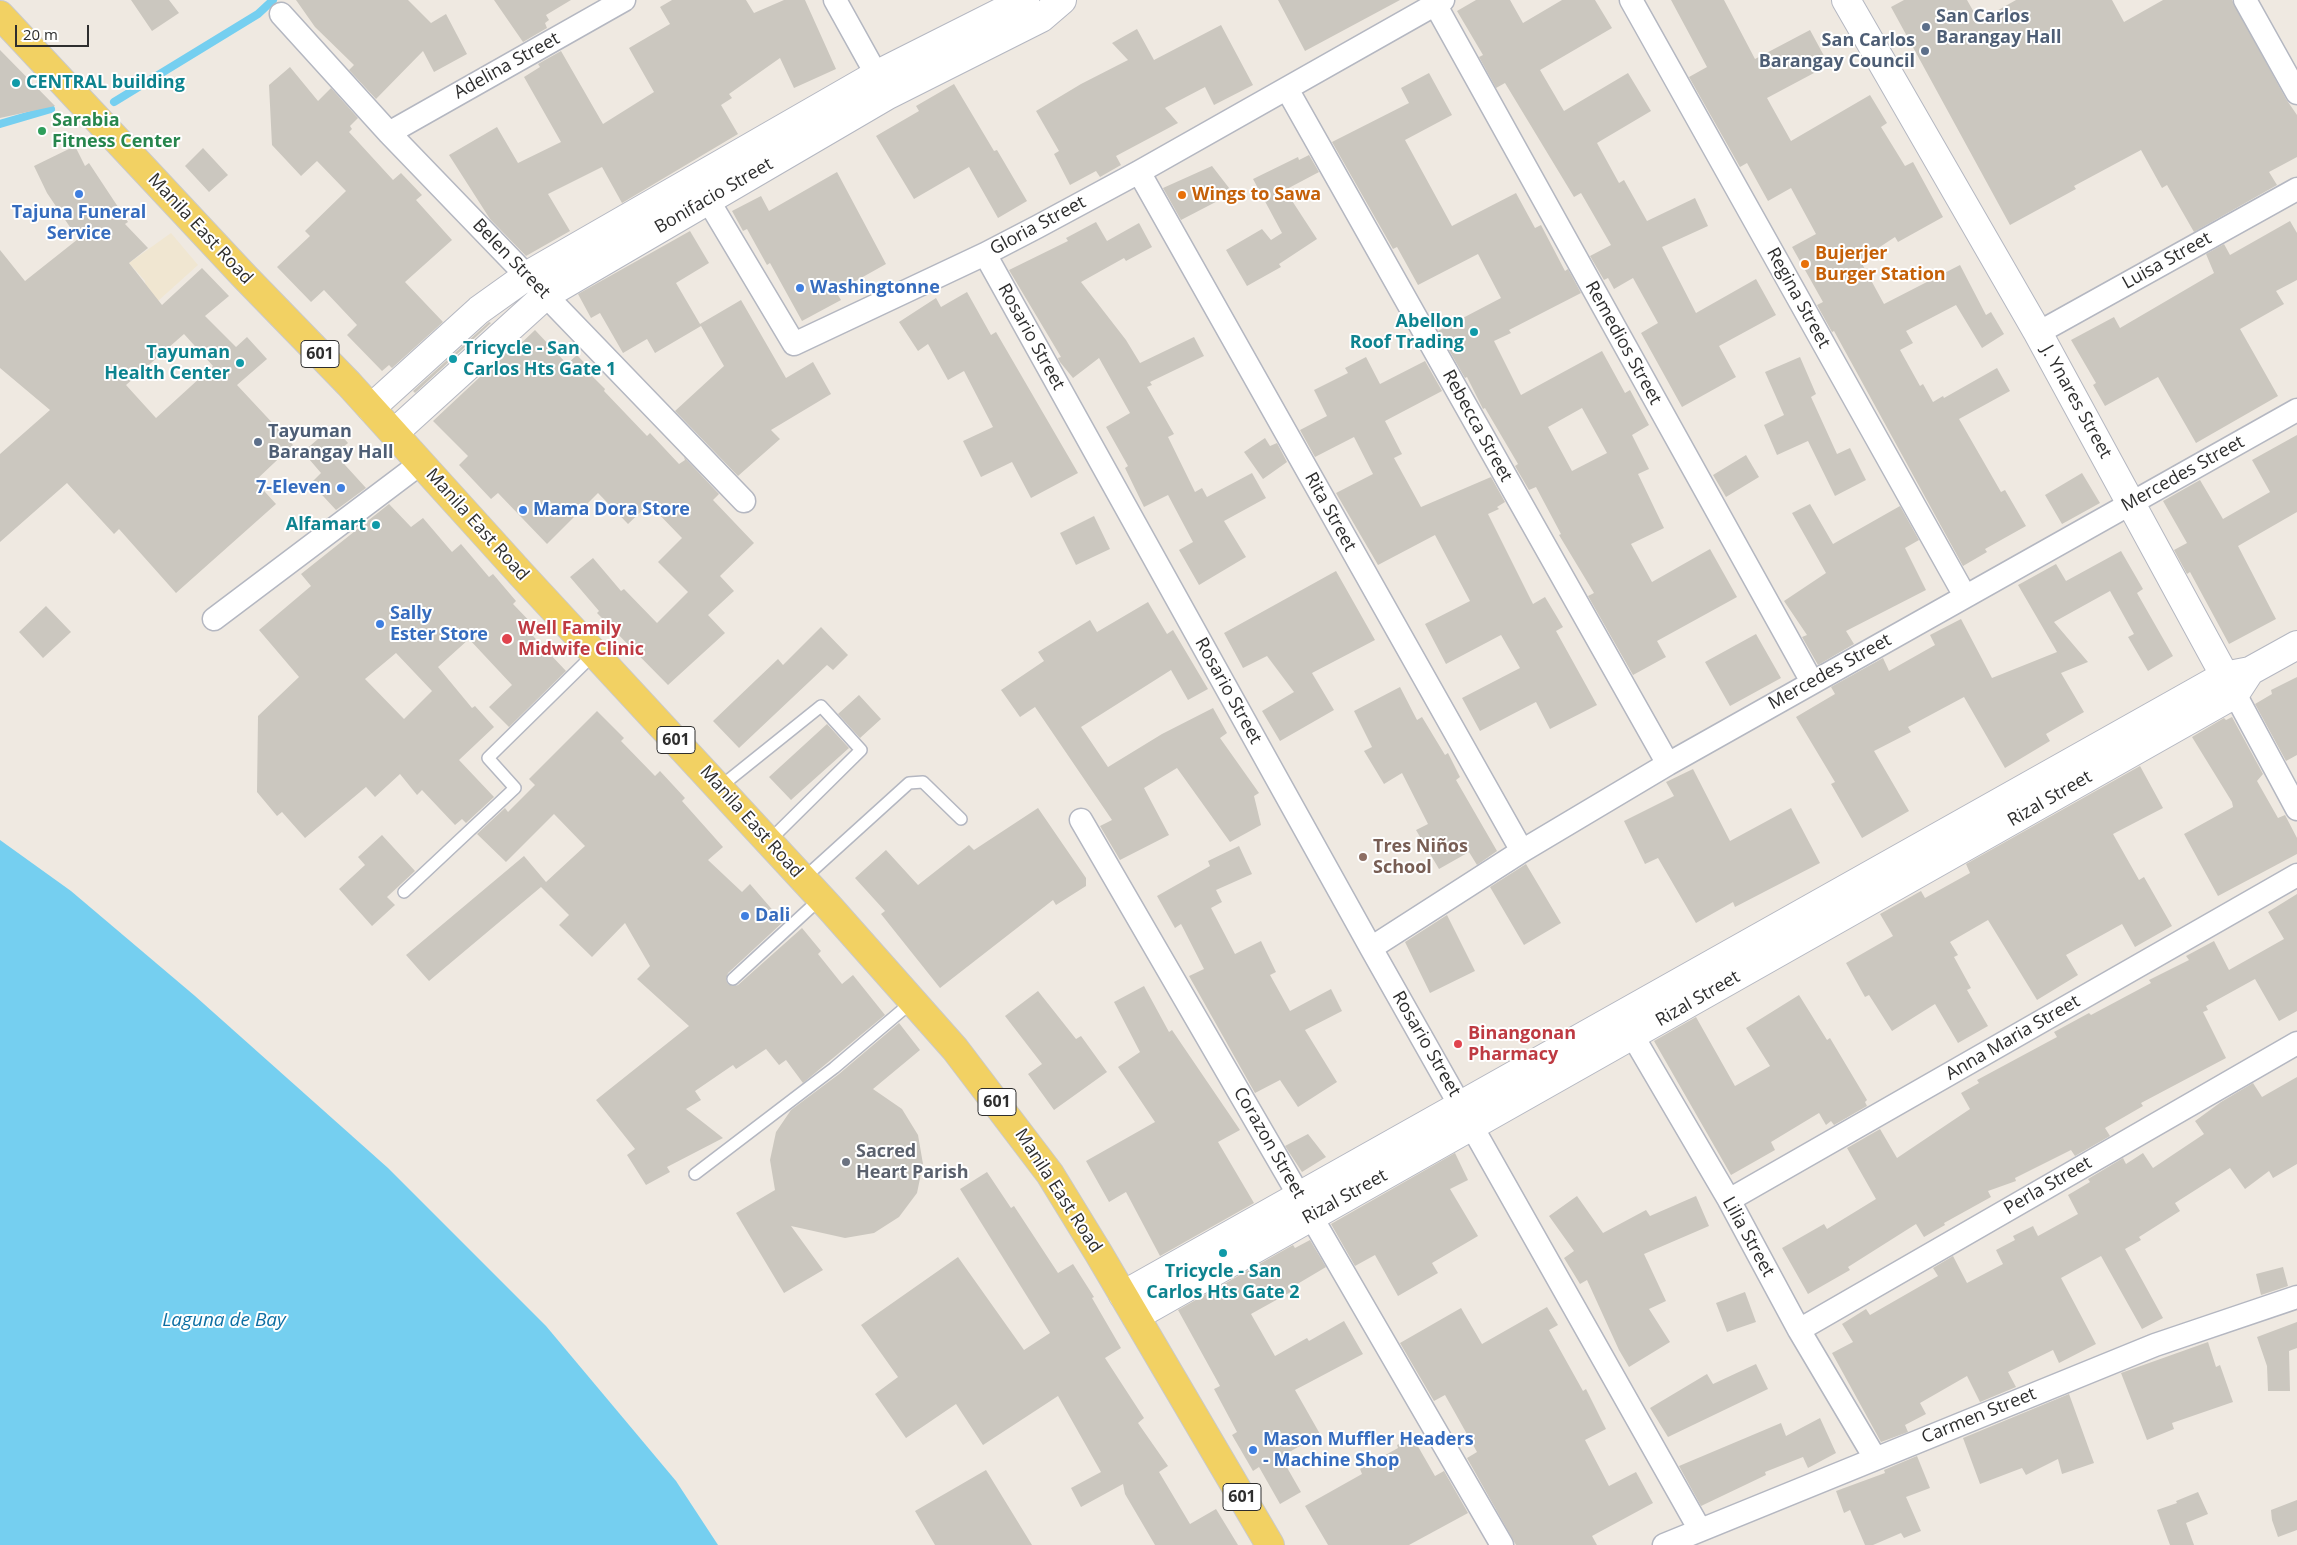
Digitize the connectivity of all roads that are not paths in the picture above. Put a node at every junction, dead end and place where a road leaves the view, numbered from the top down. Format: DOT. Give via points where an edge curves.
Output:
graph roads {
  1 [pos="624,0"];
  2 [pos="835,0"];
  3 [pos="1025,0"];
  4 [pos="1062,0"];
  5 [pos="1631,0"];
  6 [pos="1846,0"];
  7 [pos="2245,0"];
  8 [pos="1439,2"];
  9 [pos="0,14"];
  10 [pos="281,14"];
  11 [pos="882,85"];
  12 [pos="1287,89"];
  13 [pos="2297,93"];
  14 [pos="389,133"];
  15 [pos="1138,172"];
  16 [pos="701,188"];
  17 [pos="2297,189"];
  18 [pos="985,254"];
  19 [pos="528,275"];
  20 [pos="546,295"];
  21 [pos="2038,333"];
  22 [pos="371,408"];
  23 [pos="2297,410"];
  24 [pos="394,433"];
  25 [pos="421,463"];
  26 [pos="744,501"];
  27 [pos="2131,503"];
  28 [pos="1965,596"];
  29 [pos="214,619"];
  30 [pos="2297,645"];
  31 [pos="595,653"];
  32 [pos="2237,680"];
  33 [pos="1812,682"];
  34 [pos="1668,764"];
  35 [pos="720,787"];
  36 [pos="2297,810"];
  37 [pos="961,819"];
  38 [pos="1081,820"];
  39 [pos="769,841"];
  40 [pos="1522,851"];
  41 [pos="2297,875"];
  42 [pos="812,888"];
  43 [pos="404,892"];
  44 [pos="1371,948"];
  45 [pos="733,979"];
  46 [pos="913,1000"];
  47 [pos="1627,1026"];
  48 [pos="2297,1043"];
  49 [pos="1467,1115"];
  50 [pos="695,1174"];
  51 [pos="1729,1200"];
  52 [pos="1305,1205"];
  53 [pos="2297,1297"];
  54 [pos="1130,1305"];
  55 [pos="1799,1330"];
  56 [pos="1875,1458"];
  57 [pos="1700,1530"];
  58 [pos="1270,1545"];
  59 [pos="1502,1545"];
  60 [pos="1664,1545"];
  1 -- 14 [label="street, Adelina Street"];
  2 -- 11 [label="street"];
  3 -- 11 [label="street, Bonifacio Street"];
  4 -- 11 [label="street, Bonifacio Street" via="1041,18"];
  5 -- 28 [label="street, Regina Street"];
  6 -- 21 [label="street, J. Ynares Street"];
  7 -- 13 [label="street"];
  8 -- 12 [label="street, Gloria Street"];
  8 -- 33 [label="street, Remedios Street"];
  9 -- 22 [label="main road, Manila East Road / 601"];
  10 -- 14 [label="street, Belen Street"];
  11 -- 16 [label="street, Bonifacio Street"];
  12 -- 15 [label="street, Gloria Street"];
  12 -- 34 [label="street, Rebecca Street"];
  14 -- 19 [label="street, Belen Street"];
  15 -- 18 [label="street, Gloria Street"];
  15 -- 40 [label="street, Rita Street"];
  16 -- 18 [label="street, Gloria Street" via="794,344"];
  16 -- 19 [label="street, Bonifacio Street"];
  16 -- 20 [label="street, Bonifacio Street"];
  17 -- 21 [label="street, Luisa Street"];
  18 -- 44 [label="street, Rosario Street"];
  19 -- 20 [label="street, Belen Street"];
  19 -- 22 [label="street, Bonifacio Street" via="479,310"];
  20 -- 24 [label="street, Bonifacio Street"];
  20 -- 26 [label="street, Belen Street"];
  21 -- 27 [label="street, J. Ynares Street"];
  22 -- 24 [label="main road, Manila East Road / 601"];
  23 -- 27 [label="street, Mercedes Street"];
  24 -- 25 [label="main road, Manila East Road / 601"];
  25 -- 29 [label="street"];
  25 -- 31 [label="main road, Manila East Road / 601"];
  27 -- 28 [label="street, Mercedes Street"];
  27 -- 32 [label="street, J. Ynares Street"];
  28 -- 33 [label="street, Mercedes Street"];
  30 -- 32 [label="street, Rizal Street"];
  31 -- 35 [label="main road, Manila East Road / 601"];
  31 -- 43 [label="lane" via="488,758 515,788"];
  32 -- 36 [label="street, J. Ynares Street"];
  32 -- 47 [label="street, Rizal Street"];
  33 -- 34 [label="street, Mercedes Street"];
  34 -- 40 [label="street, Mercedes Street"];
  35 -- 39 [label="main road, Manila East Road / 601"];
  35 -- 39 [label="lane" via="821,706 861,750"];
  37 -- 42 [label="lane" via="923,782 909,783"];
  38 -- 52 [label="street, Corazon Street"];
  39 -- 42 [label="main road, Manila East Road / 601"];
  40 -- 44 [label="street, Mercedes Street"];
  41 -- 51 [label="street, Anna Maria Street"];
  42 -- 45 [label="lane"];
  42 -- 46 [label="main road, Manila East Road / 601"];
  44 -- 49 [label="street, Rosario Street"];
  46 -- 50 [label="lane" via="834,1068"];
  46 -- 54 [label="main road, Manila East Road / 601" via="955,1049 1050,1174"];
  47 -- 49 [label="street, Rizal Street"];
  47 -- 51 [label="street, Lilia Street"];
  48 -- 55 [label="street, Perla Street"];
  49 -- 52 [label="street, Rizal Street"];
  49 -- 57 [label="street, Rosario Street"];
  51 -- 55 [label="street, Lilia Street"];
  52 -- 54 [label="street, Rizal Street"];
  52 -- 59 [label="street, Corazon Street"];
  53 -- 56 [label="street, Carmen Street" via="2155,1345"];
  54 -- 58 [label="main road, Manila East Road / 601"];
  55 -- 56 [label="street, Lilia Street"];
  56 -- 57 [label="street, Carmen Street"];
  57 -- 60 [label="street, Carmen Street"];
}
